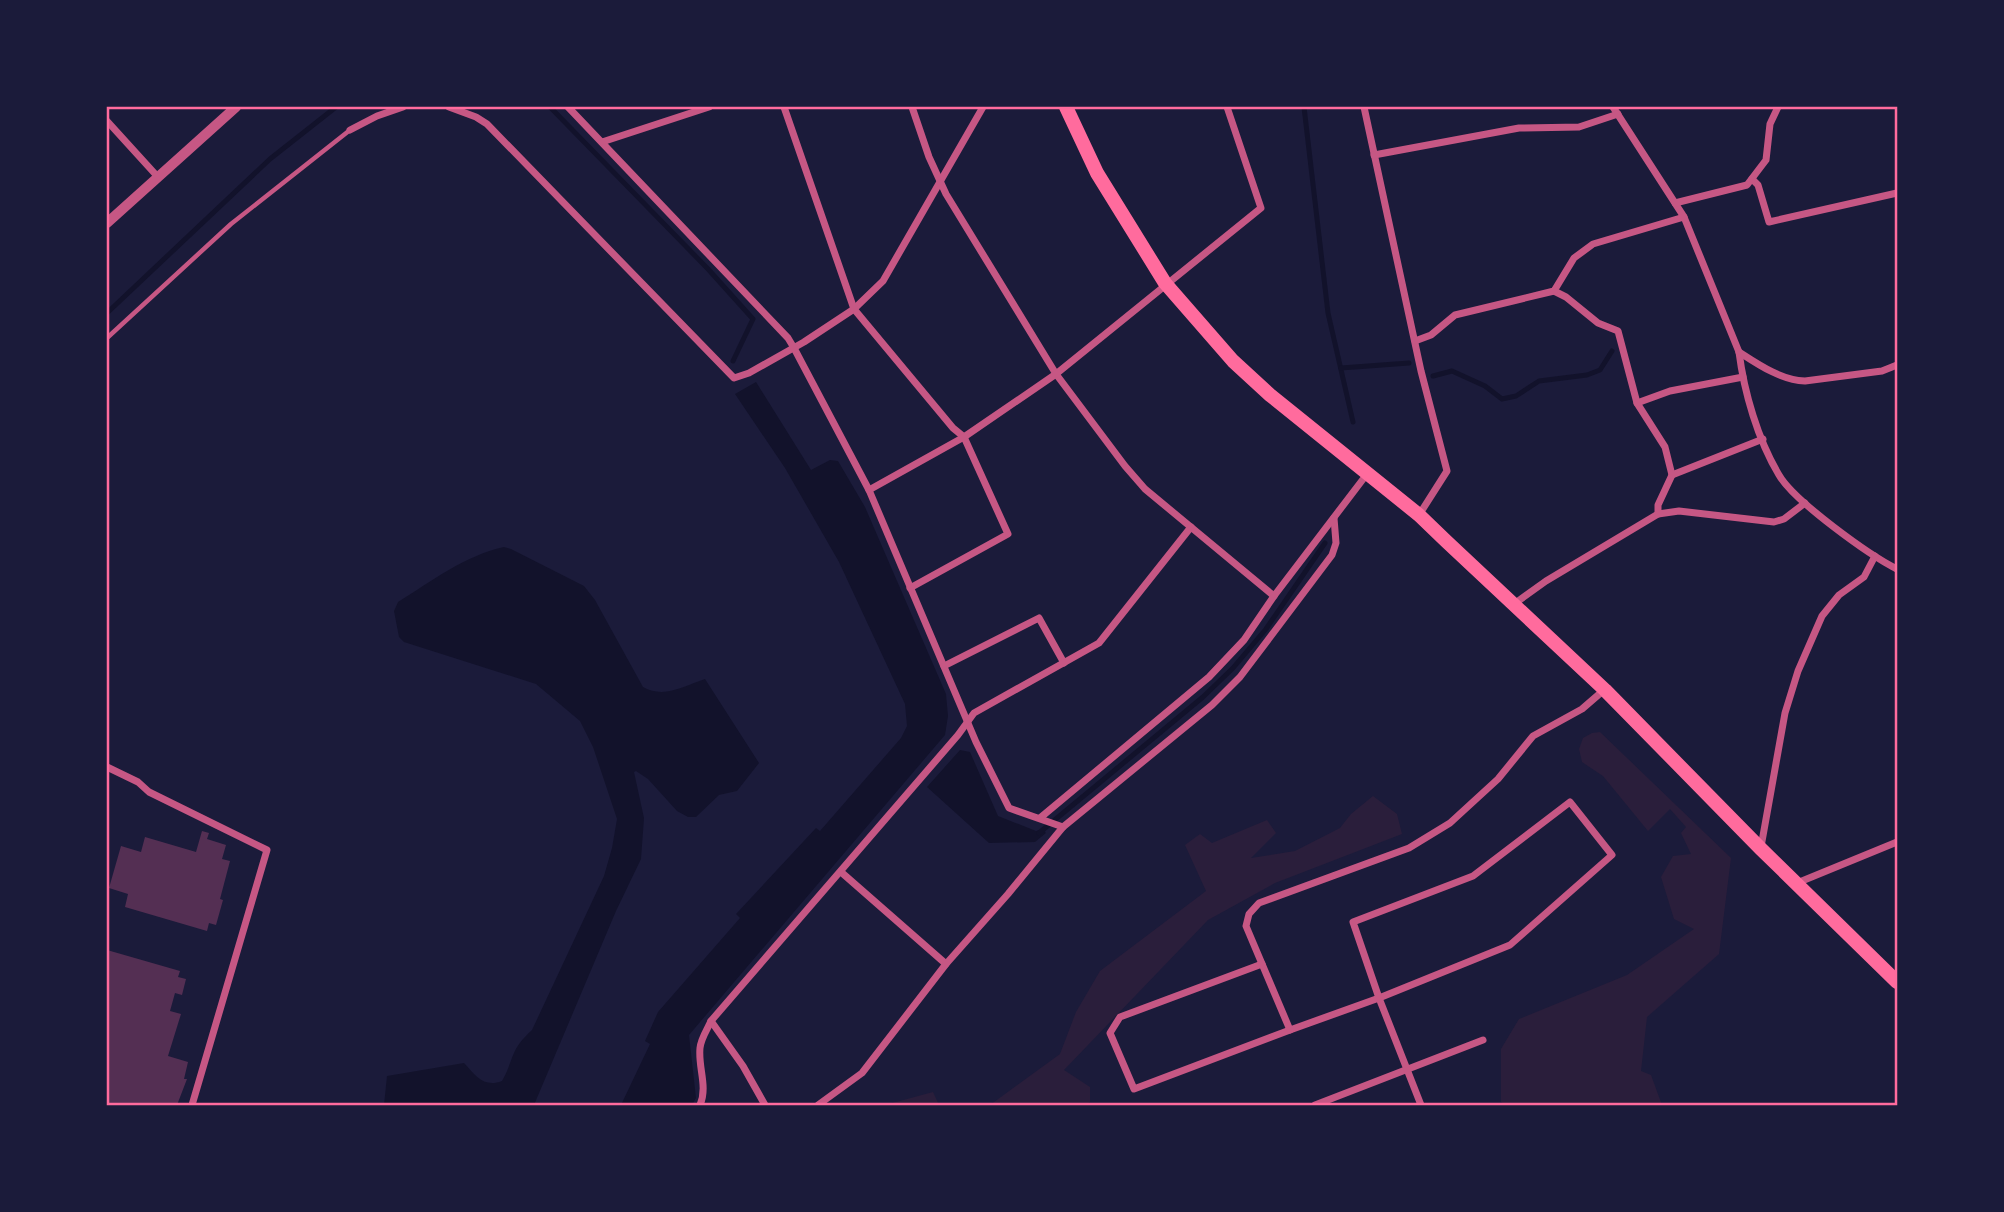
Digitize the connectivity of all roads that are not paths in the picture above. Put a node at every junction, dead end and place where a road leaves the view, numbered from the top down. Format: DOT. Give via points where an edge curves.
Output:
graph roads {
  1 [pos="236,107"];
  2 [pos="403,107"];
  3 [pos="449,107"];
  4 [pos="568,107"];
  5 [pos="709,107"];
  6 [pos="784,107"];
  7 [pos="912,107"];
  8 [pos="984,107"];
  9 [pos="1066,107"];
  10 [pos="1227,107"];
  11 [pos="1364,107"];
  12 [pos="1613,107"];
  13 [pos="1779,107"];
  14 [pos="464,109"];
  15 [pos="1618,114"];
  16 [pos="107,121"];
  17 [pos="350,130"];
  18 [pos="602,142"];
  19 [pos="1374,155"];
  20 [pos="157,176"];
  21 [pos="1752,179"];
  22 [pos="940,180"];
  23 [pos="1897,193"];
  24 [pos="1675,203"];
  25 [pos="1684,217"];
  26 [pos="107,223"];
  27 [pos="1166,284"];
  28 [pos="1554,291"];
  29 [pos="854,309"];
  30 [pos="107,338"];
  31 [pos="1415,341"];
  32 [pos="794,348"];
  33 [pos="1739,352"];
  34 [pos="1897,365"];
  35 [pos="1056,374"];
  36 [pos="1743,377"];
  37 [pos="1637,403"];
  38 [pos="964,437"];
  39 [pos="1763,439"];
  40 [pos="1367,474"];
  41 [pos="1672,475"];
  42 [pos="869,490"];
  43 [pos="1805,503"];
  44 [pos="1658,514"];
  45 [pos="1419,515"];
  46 [pos="1334,518"];
  47 [pos="1191,527"];
  48 [pos="1875,556"];
  49 [pos="1897,569"];
  50 [pos="910,588"];
  51 [pos="1274,596"];
  52 [pos="1514,605"];
  53 [pos="1064,663"];
  54 [pos="944,666"];
  55 [pos="1605,690"];
  56 [pos="967,722"];
  57 [pos="107,766"];
  58 [pos="1051,822"];
  59 [pos="1897,842"];
  60 [pos="1761,849"];
  61 [pos="841,872"];
  62 [pos="1796,883"];
  63 [pos="946,964"];
  64 [pos="1262,964"];
  65 [pos="1897,982"];
  66 [pos="1379,998"];
  67 [pos="711,1021"];
  68 [pos="1290,1030"];
  69 [pos="1483,1040"];
  70 [pos="1407,1070"];
  71 [pos="192,1105"];
  72 [pos="700,1105"];
  73 [pos="765,1105"];
  74 [pos="818,1105"];
  75 [pos="1315,1105"];
  76 [pos="1421,1105"];
  1 -- 20 [label="street"];
  2 -- 17 [label="street"];
  3 -- 14 [label="street"];
  4 -- 18 [label="street"];
  5 -- 18 [label="street"];
  6 -- 29 [label="street"];
  7 -- 22 [label="street"];
  8 -- 22 [label="street"];
  9 -- 27 [label="main road" via="1097,173"];
  10 -- 27 [label="street" via="1261,208"];
  11 -- 19 [label="street"];
  12 -- 15 [label="street"];
  13 -- 21 [label="street" via="1770,124 1766,160"];
  14 -- 32 [label="street" via="487,124 734,378"];
  15 -- 19 [label="street" via="1579,127 1519,128"];
  15 -- 24 [label="street"];
  16 -- 20 [label="street"];
  17 -- 30 [label="lane" via="231,224"];
  18 -- 32 [label="street"];
  19 -- 31 [label="street"];
  20 -- 26 [label="street"];
  21 -- 23 [label="street" via="1769,222"];
  21 -- 24 [label="street" via="1746,185"];
  22 -- 29 [label="street" via="883,281"];
  22 -- 35 [label="street"];
  24 -- 25 [label="street"];
  25 -- 28 [label="street" via="1592,244 1574,258"];
  25 -- 33 [label="street"];
  27 -- 35 [label="street"];
  27 -- 40 [label="main road" via="1233,361"];
  28 -- 31 [label="street" via="1455,315 1431,335"];
  28 -- 37 [label="street" via="1598,323 1618,331"];
  29 -- 32 [label="street"];
  29 -- 38 [label="street"];
  31 -- 45 [label="street" via="1447,471"];
  32 -- 42 [label="street"];
  33 -- 34 [label="street" via="1760,366 1805,381"];
  33 -- 36 [label="street"];
  35 -- 38 [label="street"];
  35 -- 47 [label="street" via="1135,480"];
  36 -- 37 [label="street" via="1670,391"];
  36 -- 39 [label="street"];
  37 -- 41 [label="street" via="1665,447"];
  38 -- 42 [label="street"];
  38 -- 50 [label="street" via="1009,534"];
  39 -- 41 [label="street"];
  39 -- 43 [label="street" via="1780,477"];
  40 -- 45 [label="main road"];
  40 -- 46 [label="street"];
  41 -- 44 [label="street"];
  42 -- 50 [label="street"];
  43 -- 44 [label="street" via="1774,522 1679,511"];
  43 -- 48 [label="street"];
  44 -- 52 [label="street"];
  45 -- 52 [label="main road"];
  46 -- 51 [label="street"];
  46 -- 58 [label="street" via="1332,555 1240,677 1212,705"];
  47 -- 51 [label="street"];
  47 -- 53 [label="street" via="1099,643"];
  48 -- 49 [label="street"];
  48 -- 60 [label="street" via="1864,577 1839,594 1822,616 1798,671 1785,713"];
  50 -- 54 [label="street"];
  51 -- 58 [label="street" via="1244,640 1209,677"];
  52 -- 55 [label="main road"];
  53 -- 54 [label="street" via="1039,618"];
  53 -- 56 [label="street" via="974,713"];
  54 -- 56 [label="street"];
  55 -- 60 [label="main road"];
  55 -- 64 [label="street" via="1582,709 1533,736 1498,779 1450,823 1409,848 1259,903 1246,926"];
  56 -- 58 [label="street" via="1009,808"];
  56 -- 61 [label="street"];
  57 -- 71 [label="street" via="267,850"];
  58 -- 63 [label="street"];
  59 -- 62 [label="street"];
  60 -- 62 [label="main road"];
  61 -- 63 [label="street"];
  61 -- 67 [label="street"];
  62 -- 65 [label="main road"];
  63 -- 74 [label="street" via="862,1073"];
  64 -- 68 [label="street"];
  64 -- 68 [label="street" via="1120,1017 1111,1033 1134,1089"];
  66 -- 66 [label="street" via="1510,945 1612,855 1570,802 1473,876 1353,922"];
  66 -- 68 [label="street"];
  66 -- 70 [label="street"];
  67 -- 72 [label="street" via="700,1051 704,1096"];
  67 -- 73 [label="street"];
  69 -- 70 [label="street"];
  70 -- 75 [label="street"];
  70 -- 76 [label="street"];
}
